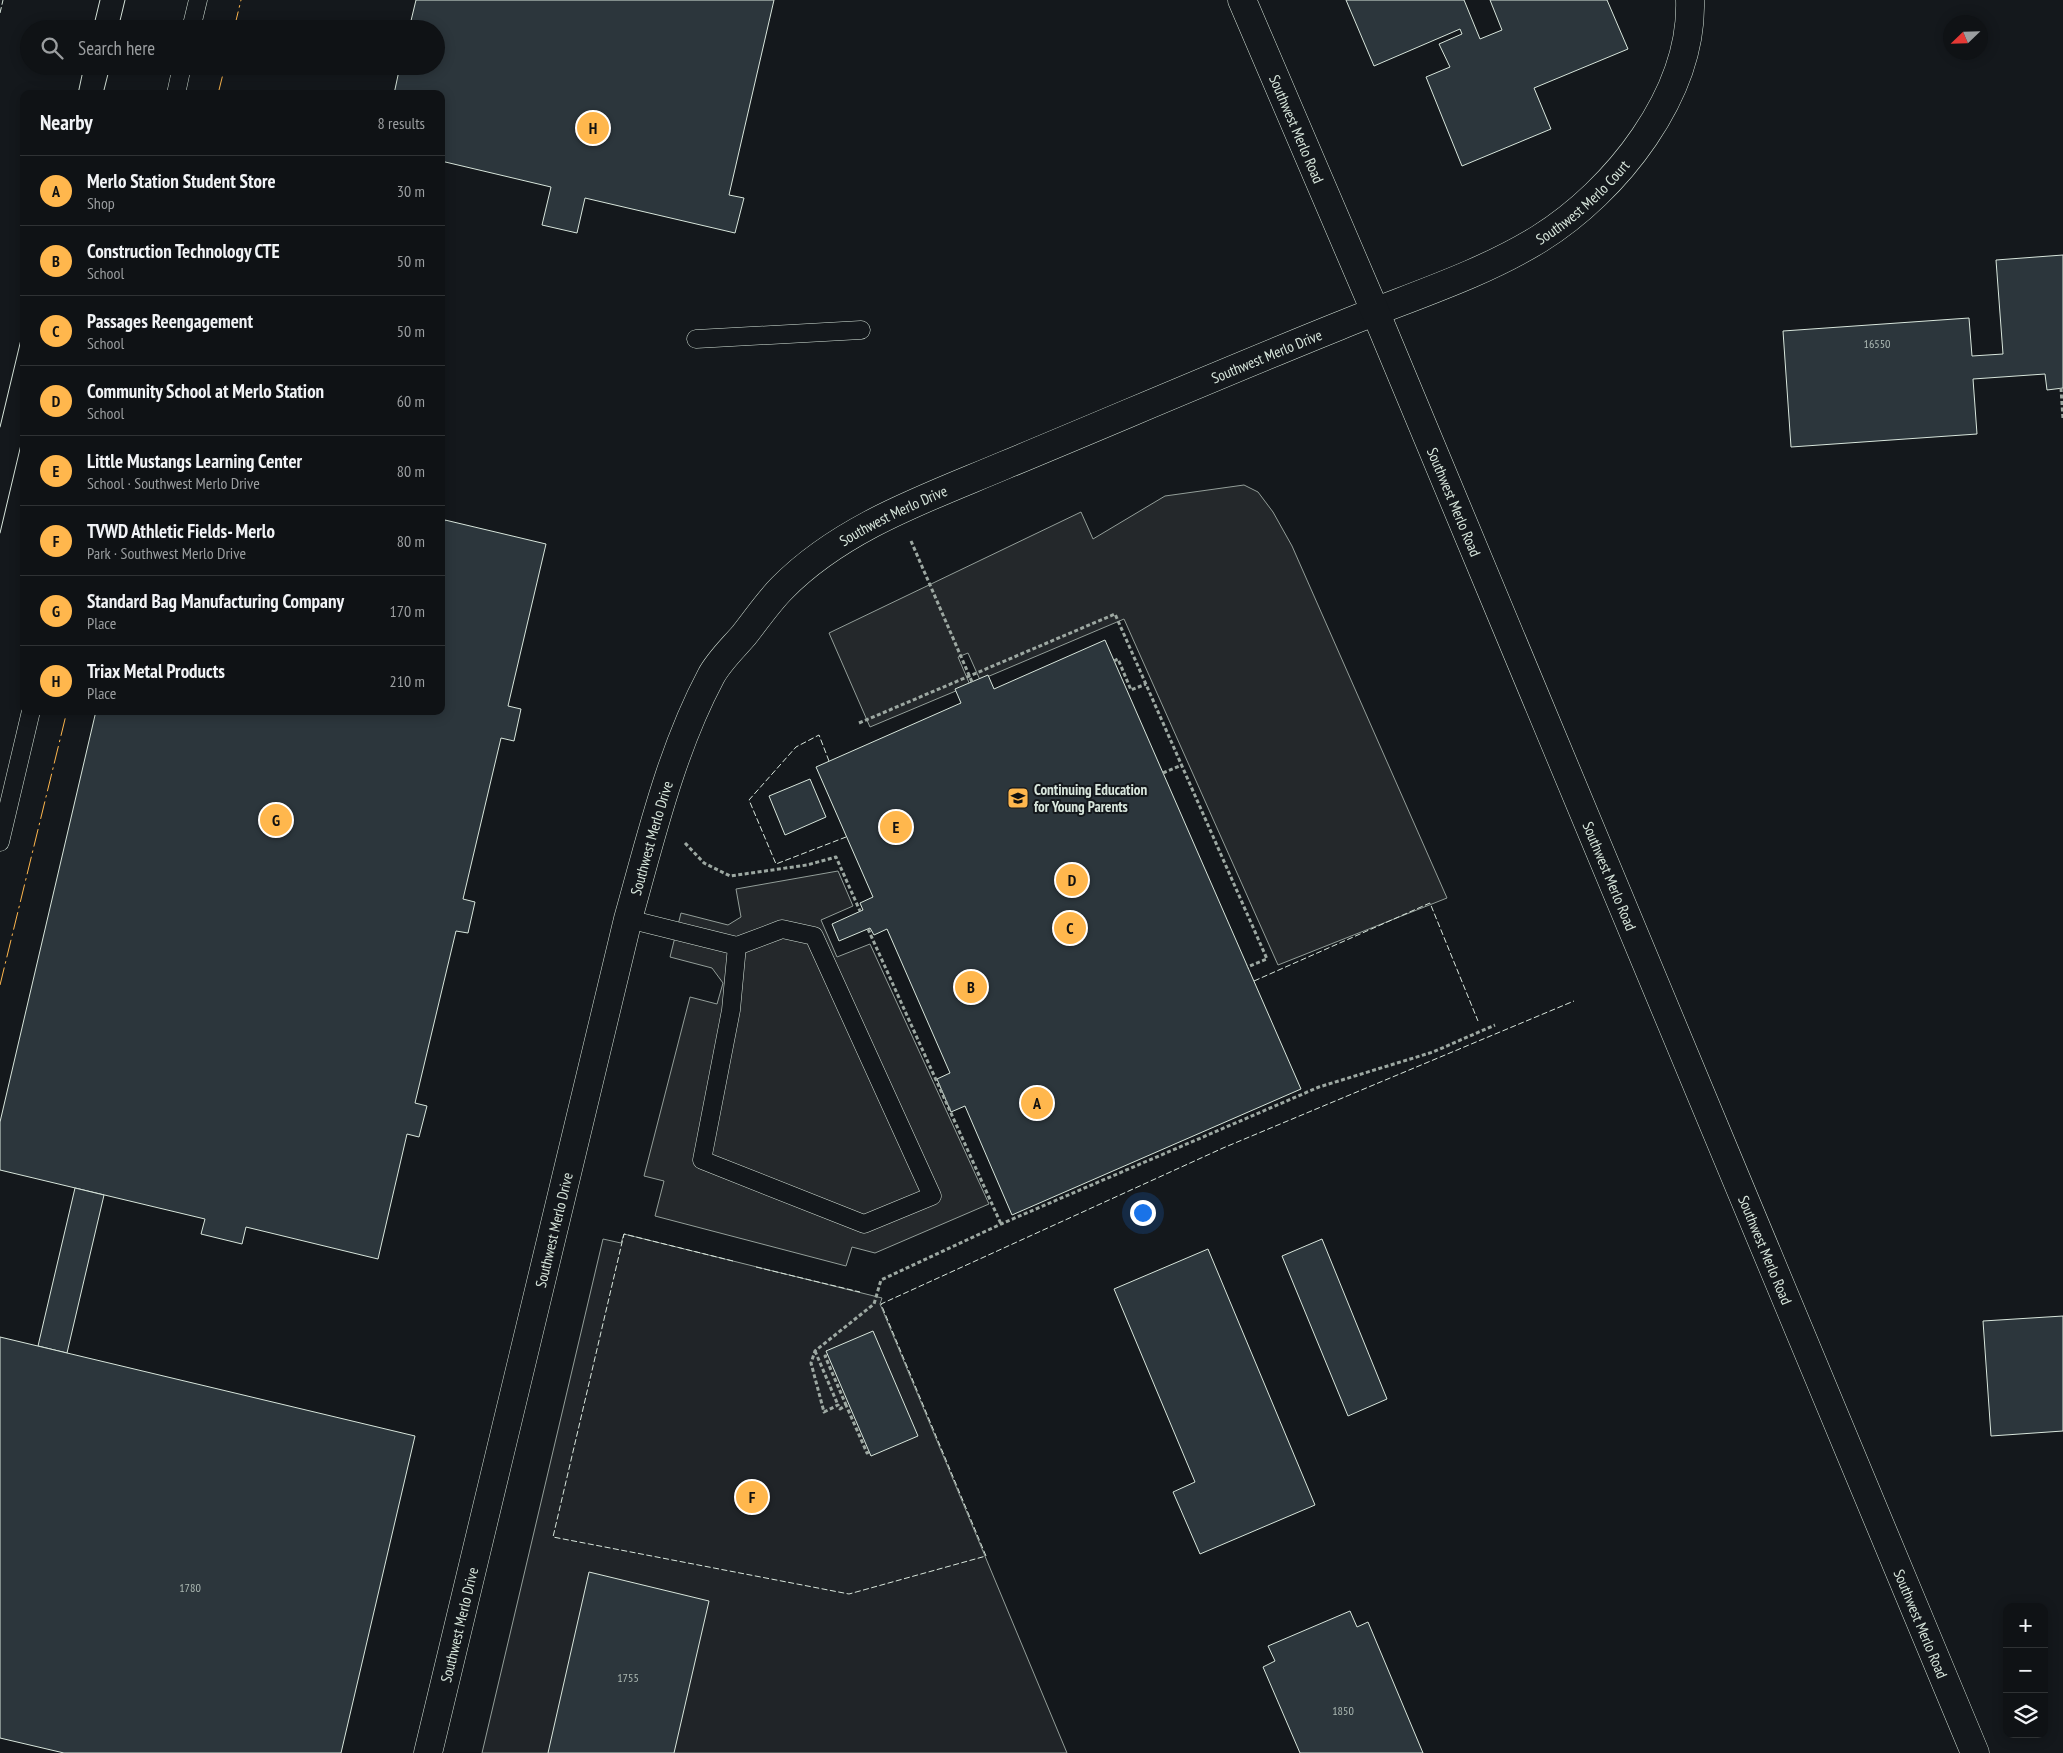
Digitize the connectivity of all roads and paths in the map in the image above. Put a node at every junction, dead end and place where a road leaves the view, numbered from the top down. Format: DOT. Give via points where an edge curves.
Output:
graph roads {
  1 [pos="198,0"];
  2 [pos="1242,0"];
  3 [pos="1690,0"];
  4 [pos="193,20"];
  5 [pos="180,75"];
  6 [pos="177,90"];
  7 [pos="1375,311"];
  8 [pos="861,330"];
  9 [pos="696,339"];
  10 [pos="2061,388"];
  11 [pos="2063,419"];
  12 [pos="916,553"];
  13 [pos="1114,660"];
  14 [pos="970,677"];
  15 [pos="972,682"];
  16 [pos="1146,684"];
  17 [pos="30,715"];
  18 [pos="860,724"];
  19 [pos="1182,765"];
  20 [pos="1163,773"];
  21 [pos="657,815"];
  22 [pos="0,842"];
  23 [pos="860,911"];
  24 [pos="628,918"];
  25 [pos="868,929"];
  26 [pos="737,946"];
  27 [pos="1247,967"];
  28 [pos="1495,1025"];
  29 [pos="1237,1117"];
  30 [pos="1239,1121"];
  31 [pos="1001,1224"];
  32 [pos="815,1351"];
  33 [pos="828,1356"];
  34 [pos="838,1405"];
  35 [pos="846,1405"];
  36 [pos="869,1452"];
  37 [pos="428,1753"];
  38 [pos="1975,1753"];
  1 -- 4 [label="lane"];
  2 -- 7 [label="street, Southwest Merlo Road"];
  3 -- 7 [label="street, Southwest Merlo Court" via="1691,14 1680,66 1660,115 1624,164 1575,214 1505,258"];
  5 -- 6 [label="lane"];
  7 -- 21 [label="street, Southwest Merlo Drive" via="906,507 828,549 782,588 712,672 686,732"];
  7 -- 38 [label="street, Southwest Merlo Road"];
  8 -- 9 [label="lane"];
  10 -- 11 [label="path"];
  12 -- 14 [label="path"];
  13 -- 16 [label="path" via="1118,659 1131,690"];
  14 -- 15 [label="path"];
  14 -- 16 [label="path" via="1115,614"];
  14 -- 18 [label="path"];
  16 -- 19 [label="path"];
  17 -- 22 [label="lane"];
  19 -- 20 [label="path"];
  19 -- 27 [label="path" via="1267,959"];
  21 -- 23 [label="path" via="704,863 730,876 807,865 836,857"];
  21 -- 24 [label="street, Southwest Merlo Drive"];
  24 -- 26 [label="lane"];
  24 -- 37 [label="street, Southwest Merlo Drive"];
  25 -- 31 [label="path"];
  26 -- 26 [label="lane" via="731,1010 702,1160 864,1224 932,1196 814,936 782,929"];
  28 -- 30 [label="path" via="1433,1052 1319,1086"];
  29 -- 30 [label="path"];
  30 -- 31 [label="path"];
  31 -- 32 [label="path" via="881,1280 874,1304"];
  32 -- 34 [label="path"];
  32 -- 34 [label="path" via="810,1363 824,1412"];
  33 -- 35 [label="path" via="825,1356"];
  34 -- 35 [label="path" via="840,1409"];
  35 -- 36 [label="path"];
}
